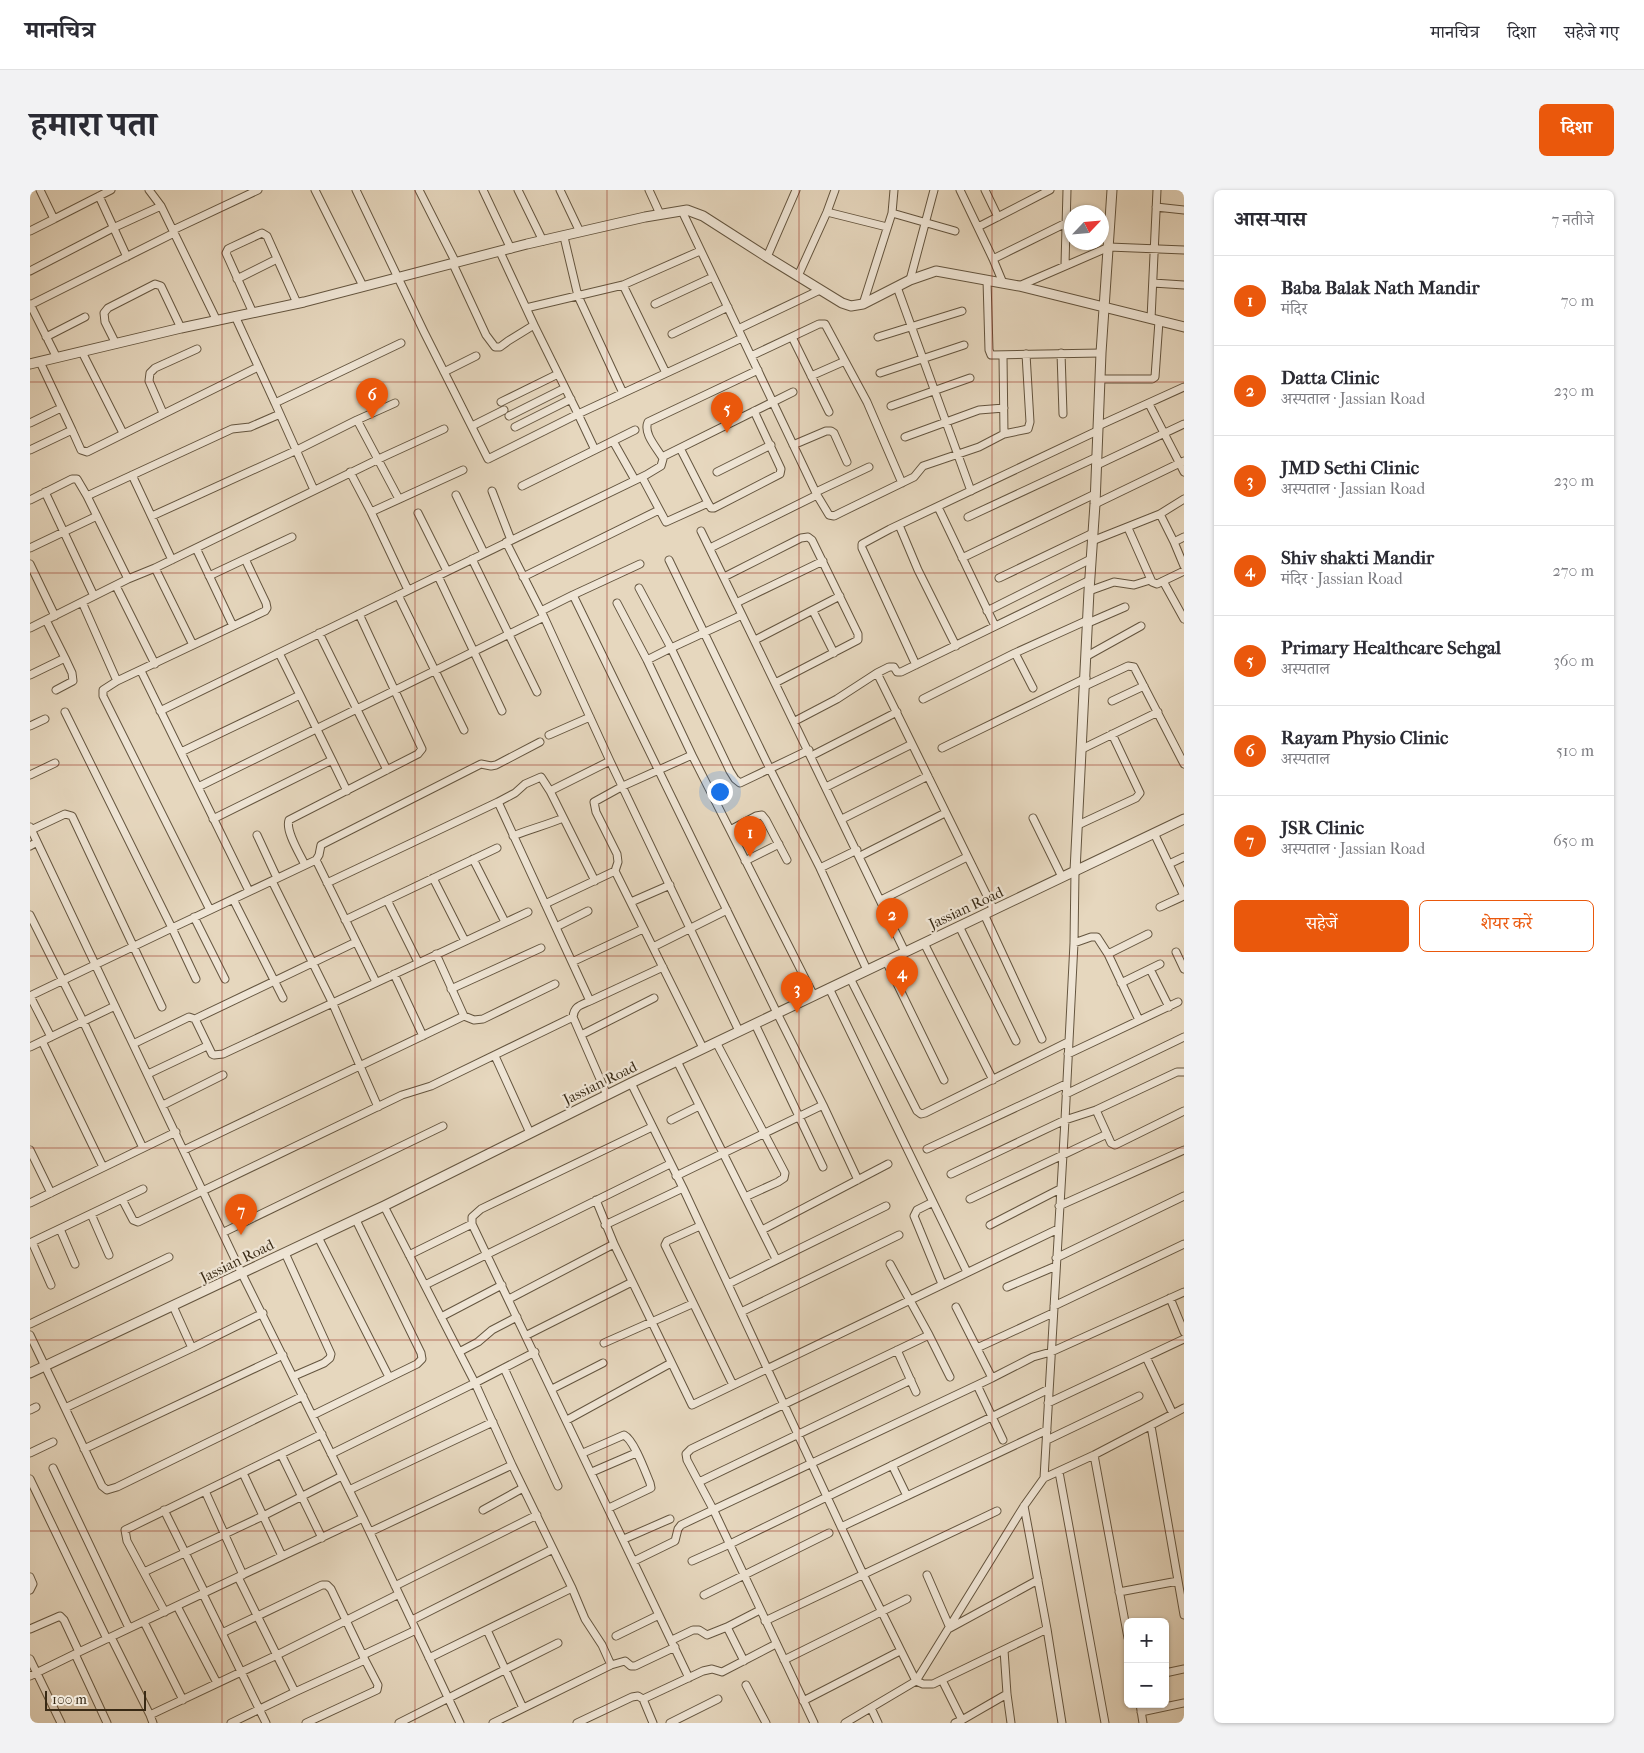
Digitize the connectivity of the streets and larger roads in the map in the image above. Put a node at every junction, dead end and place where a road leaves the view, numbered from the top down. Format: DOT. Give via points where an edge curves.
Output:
graph roads {
  1 [pos="40,190"];
  2 [pos="111,190"];
  3 [pos="258,190"];
  4 [pos="315,190"];
  5 [pos="356,190"];
  6 [pos="419,190"];
  7 [pos="483,190"];
  8 [pos="518,190"];
  9 [pos="560,190"];
  10 [pos="649,190"];
  11 [pos="796,190"];
  12 [pos="836,190"];
  13 [pos="894,190"];
  14 [pos="934,190"];
  15 [pos="960,190"];
  16 [pos="985,190"];
  17 [pos="1050,190"];
  18 [pos="1067,190"];
  19 [pos="1112,190"];
  20 [pos="1156,190"];
  21 [pos="154,191"];
  22 [pos="99,196"];
  23 [pos="1067,205"];
  24 [pos="161,206"];
  25 [pos="1156,207"];
  26 [pos="1184,210"];
  27 [pos="682,211"];
  28 [pos="827,212"];
  29 [pos="892,212"];
  30 [pos="660,214"];
  31 [pos="998,217"];
  32 [pos="54,219"];
  33 [pos="926,223"];
  34 [pos="1064,224"];
  35 [pos="887,227"];
  36 [pos="978,227"];
  37 [pos="114,228"];
  38 [pos="30,231"];
  39 [pos="955,231"];
  40 [pos="173,232"];
  41 [pos="580,232"];
  42 [pos="564,237"];
  43 [pos="543,241"];
  44 [pos="1109,247"];
  45 [pos="1154,248"];
  46 [pos="511,249"];
  47 [pos="1065,250"];
  48 [pos="1102,250"];
  49 [pos="1109,250"];
  50 [pos="1184,250"];
  51 [pos="700,251"];
  52 [pos="500,252"];
  53 [pos="127,257"];
  54 [pos="767,257"];
  55 [pos="277,259"];
  56 [pos="993,259"];
  57 [pos="454,264"];
  58 [pos="1065,265"];
  59 [pos="30,271"];
  60 [pos="798,276"];
  61 [pos="713,277"];
  62 [pos="398,278"];
  63 [pos="237,279"];
  64 [pos="910,280"];
  65 [pos="987,280"];
  66 [pos="1003,283"];
  67 [pos="1152,283"];
  68 [pos="622,285"];
  69 [pos="1184,285"];
  70 [pos="363,286"];
  71 [pos="1019,286"];
  72 [pos="898,287"];
  73 [pos="820,290"];
  74 [pos="578,296"];
  75 [pos="297,303"];
  76 [pos="655,304"];
  77 [pos="864,304"];
  78 [pos="30,305"];
  79 [pos="728,307"];
  80 [pos="1104,307"];
  81 [pos="526,308"];
  82 [pos="962,311"];
  83 [pos="252,312"];
  84 [pos="235,316"];
  85 [pos="85,317"];
  86 [pos="1155,320"];
  87 [pos="217,321"];
  88 [pos="534,325"];
  89 [pos="912,326"];
  90 [pos="1184,327"];
  91 [pos="182,328"];
  92 [pos="738,329"];
  93 [pos="672,334"];
  94 [pos="46,337"];
  95 [pos="792,337"];
  96 [pos="878,337"];
  97 [pos="742,338"];
  98 [pos="401,343"];
  99 [pos="116,344"];
  100 [pos="964,345"];
  101 [pos="197,349"];
  102 [pos="82,352"];
  103 [pos="1061,353"];
  104 [pos="1101,353"];
  105 [pos="1026,354"];
  106 [pos="476,356"];
  107 [pos="751,356"];
  108 [pos="1002,356"];
  109 [pos="924,357"];
  110 [pos="56,358"];
  111 [pos="845,361"];
  112 [pos="40,362"];
  113 [pos="30,364"];
  114 [pos="258,367"];
  115 [pos="758,370"];
  116 [pos="444,372"];
  117 [pos="666,373"];
  118 [pos="880,373"];
  119 [pos="558,374"];
  120 [pos="811,376"];
  121 [pos="970,378"];
  122 [pos="1100,379"];
  123 [pos="1184,387"];
  124 [pos="566,388"];
  125 [pos="935,389"];
  126 [pos="793,392"];
  127 [pos="623,393"];
  128 [pos="571,399"];
  129 [pos="501,402"];
  130 [pos="773,402"];
  131 [pos="275,403"];
  132 [pos="395,403"];
  133 [pos="1149,404"];
  134 [pos="891,406"];
  135 [pos="61,408"];
  136 [pos="1004,408"];
  137 [pos="754,411"];
  138 [pos="829,412"];
  139 [pos="163,413"];
  140 [pos="280,414"];
  141 [pos="578,414"];
  142 [pos="1063,414"];
  143 [pos="357,420"];
  144 [pos="946,421"];
  145 [pos="30,423"];
  146 [pos="1184,424"];
  147 [pos="472,426"];
  148 [pos="515,427"];
  149 [pos="1098,428"];
  150 [pos="444,429"];
  151 [pos="72,430"];
  152 [pos="635,430"];
  153 [pos="123,433"];
  154 [pos="1165,433"];
  155 [pos="1004,434"];
  156 [pos="905,437"];
  157 [pos="613,441"];
  158 [pos="771,445"];
  159 [pos="793,445"];
  160 [pos="680,448"];
  161 [pos="30,450"];
  162 [pos="297,450"];
  163 [pos="595,450"];
  164 [pos="958,453"];
  165 [pos="662,457"];
  166 [pos="378,459"];
  167 [pos="1097,461"];
  168 [pos="846,462"];
  169 [pos="1182,462"];
  170 [pos="869,467"];
  171 [pos="463,470"];
  172 [pos="350,472"];
  173 [pos="717,472"];
  174 [pos="1184,472"];
  175 [pos="132,475"];
  176 [pos="638,479"];
  177 [pos="902,483"];
  178 [pos="522,486"];
  179 [pos="314,490"];
  180 [pos="492,491"];
  181 [pos="971,491"];
  182 [pos="46,492"];
  183 [pos="817,494"];
  184 [pos="1095,494"];
  185 [pos="456,495"];
  186 [pos="87,496"];
  187 [pos="399,499"];
  188 [pos="1184,499"];
  189 [pos="30,500"];
  190 [pos="708,503"];
  191 [pos="1095,504"];
  192 [pos="938,507"];
  193 [pos="659,510"];
  194 [pos="371,512"];
  195 [pos="418,513"];
  196 [pos="1160,514"];
  197 [pos="97,516"];
  198 [pos="152,516"];
  199 [pos="968,517"];
  200 [pos="899,525"];
  201 [pos="1128,528"];
  202 [pos="701,531"];
  203 [pos="64,532"];
  204 [pos="1184,536"];
  205 [pos="292,537"];
  206 [pos="1092,537"];
  207 [pos="509,541"];
  208 [pos="1174,542"];
  209 [pos="30,548"];
  210 [pos="196,548"];
  211 [pos="710,548"];
  212 [pos="484,553"];
  213 [pos="962,558"];
  214 [pos="245,559"];
  215 [pos="472,559"];
  216 [pos="1091,559"];
  217 [pos="172,560"];
  218 [pos="669,560"];
  219 [pos="822,561"];
  220 [pos="30,564"];
  221 [pos="640,564"];
  222 [pos="1184,566"];
  223 [pos="155,568"];
  224 [pos="447,571"];
  225 [pos="1184,572"];
  226 [pos="209,576"];
  227 [pos="438,576"];
  228 [pos="523,577"];
  229 [pos="724,577"];
  230 [pos="999,578"];
  231 [pos="128,580"];
  232 [pos="1090,580"];
  233 [pos="1150,580"];
  234 [pos="1163,581"];
  235 [pos="116,586"];
  236 [pos="639,588"];
  237 [pos="408,590"];
  238 [pos="1089,591"];
  239 [pos="398,595"];
  240 [pos="573,595"];
  241 [pos="94,596"];
  242 [pos="840,596"];
  243 [pos="82,602"];
  244 [pos="617,603"];
  245 [pos="736,603"];
  246 [pos="1125,607"];
  247 [pos="813,611"];
  248 [pos="987,611"];
  249 [pos="359,614"];
  250 [pos="542,614"];
  251 [pos="742,615"];
  252 [pos="55,616"];
  253 [pos="1183,616"];
  254 [pos="46,620"];
  255 [pos="1088,622"];
  256 [pos="233,626"];
  257 [pos="995,626"];
  258 [pos="1141,626"];
  259 [pos="30,628"];
  260 [pos="705,632"];
  261 [pos="319,633"];
  262 [pos="508,634"];
  263 [pos="755,640"];
  264 [pos="193,645"];
  265 [pos="956,646"];
  266 [pos="671,648"];
  267 [pos="474,651"];
  268 [pos="279,653"];
  269 [pos="834,653"];
  270 [pos="1015,653"];
  271 [pos="1087,656"];
  272 [pos="65,658"];
  273 [pos="647,660"];
  274 [pos="156,664"];
  275 [pos="916,665"];
  276 [pos="435,670"];
  277 [pos="141,671"];
  278 [pos="877,673"];
  279 [pos="30,675"];
  280 [pos="117,681"];
  281 [pos="1086,682"];
  282 [pos="775,683"];
  283 [pos="1144,686"];
  284 [pos="1033,688"];
  285 [pos="56,690"];
  286 [pos="395,690"];
  287 [pos="537,692"];
  288 [pos="300,695"];
  289 [pos="923,699"];
  290 [pos="1112,701"];
  291 [pos="357,709"];
  292 [pos="160,711"];
  293 [pos="502,711"];
  294 [pos="65,712"];
  295 [pos="897,712"];
  296 [pos="1158,712"];
  297 [pos="590,717"];
  298 [pos="45,719"];
  299 [pos="795,721"];
  300 [pos="30,726"];
  301 [pos="317,729"];
  302 [pos="464,730"];
  303 [pos="1112,734"];
  304 [pos="549,735"];
  305 [pos="540,742"];
  306 [pos="912,744"];
  307 [pos="942,748"];
  308 [pos="1082,749"];
  309 [pos="181,752"];
  310 [pos="810,753"];
  311 [pos="692,755"];
  312 [pos="332,760"];
  313 [pos="610,761"];
  314 [pos="55,763"];
  315 [pos="1184,764"];
  316 [pos="770,769"];
  317 [pos="387,770"];
  318 [pos="659,770"];
  319 [pos="30,775"];
  320 [pos="928,776"];
  321 [pos="623,786"];
  322 [pos="198,787"];
  323 [pos="826,787"];
  324 [pos="346,791"];
  325 [pos="550,791"];
  326 [pos="498,802"];
  327 [pos="945,813"];
  328 [pos="213,818"];
  329 [pos="563,818"];
  330 [pos="1033,818"];
  331 [pos="842,819"];
  332 [pos="1184,819"];
  333 [pos="1078,826"];
  334 [pos="31,828"];
  335 [pos="730,830"];
  336 [pos="1154,833"];
  337 [pos="257,835"];
  338 [pos="513,836"];
  339 [pos="37,842"];
  340 [pos="779,844"];
  341 [pos="30,846"];
  342 [pos="497,848"];
  343 [pos="858,853"];
  344 [pos="966,857"];
  345 [pos="1184,857"];
  346 [pos="473,859"];
  347 [pos="316,860"];
  348 [pos="745,860"];
  349 [pos="787,860"];
  350 [pos="1169,864"];
  351 [pos="305,865"];
  352 [pos="820,868"];
  353 [pos="615,871"];
  354 [pos="1075,871"];
  355 [pos="1062,877"];
  356 [pos="433,878"];
  357 [pos="274,880"];
  358 [pos="595,881"];
  359 [pos="327,883"];
  360 [pos="670,885"];
  361 [pos="249,891"];
  362 [pos="1184,896"];
  363 [pos="233,899"];
  364 [pos="387,900"];
  365 [pos="881,900"];
  366 [pos="630,902"];
  367 [pos="545,904"];
  368 [pos="1160,908"];
  369 [pos="210,910"];
  370 [pos="727,910"];
  371 [pos="994,910"];
  372 [pos="528,912"];
  373 [pos="588,912"];
  374 [pos="984,914"];
  375 [pos="30,915"];
  376 [pos="194,917"];
  377 [pos="345,920"];
  378 [pos="505,922"];
  379 [pos="959,926"];
  380 [pos="556,927"];
  381 [pos="172,928"];
  382 [pos="690,928"];
  383 [pos="643,929"];
  384 [pos="1148,934"];
  385 [pos="465,941"];
  386 [pos="356,942"];
  387 [pos="924,943"];
  388 [pos="1074,943"];
  389 [pos="135,946"];
  390 [pos="652,947"];
  391 [pos="541,948"];
  392 [pos="906,952"];
  393 [pos="1176,952"];
  394 [pos="436,954"];
  395 [pos="1108,954"];
  396 [pos="886,961"];
  397 [pos="418,962"];
  398 [pos="572,962"];
  399 [pos="312,963"];
  400 [pos="96,964"];
  401 [pos="1160,964"];
  402 [pos="663,967"];
  403 [pos="1150,969"];
  404 [pos="1184,969"];
  405 [pos="867,970"];
  406 [pos="394,974"];
  407 [pos="850,978"];
  408 [pos="196,979"];
  409 [pos="225,979"];
  410 [pos="63,980"];
  411 [pos="274,982"];
  412 [pos="376,982"];
  413 [pos="556,984"];
  414 [pos="1121,984"];
  415 [pos="829,988"];
  416 [pos="451,989"];
  417 [pos="30,996"];
  418 [pos="814,996"];
  419 [pos="283,998"];
  420 [pos="654,998"];
  421 [pos="590,1001"];
  422 [pos="332,1002"];
  423 [pos="1178,1002"];
  424 [pos="115,1006"];
  425 [pos="162,1007"];
  426 [pos="1169,1007"];
  427 [pos="777,1013"];
  428 [pos="464,1016"];
  429 [pos="573,1017"];
  430 [pos="195,1020"];
  431 [pos="1139,1020"];
  432 [pos="83,1021"];
  433 [pos="754,1024"];
  434 [pos="739,1031"];
  435 [pos="581,1035"];
  436 [pos="423,1036"];
  437 [pos="51,1037"];
  438 [pos="1184,1037"];
  439 [pos="1042,1039"];
  440 [pos="42,1041"];
  441 [pos="1016,1041"];
  442 [pos="716,1042"];
  443 [pos="1068,1042"];
  444 [pos="134,1044"];
  445 [pos="207,1046"];
  446 [pos="30,1047"];
  447 [pos="703,1048"];
  448 [pos="1068,1054"];
  449 [pos="495,1056"];
  450 [pos="677,1061"];
  451 [pos="360,1066"];
  452 [pos="1184,1072"];
  453 [pos="148,1074"];
  454 [pos="223,1075"];
  455 [pos="944,1080"];
  456 [pos="993,1080"];
  457 [pos="631,1083"];
  458 [pos="1066,1084"];
  459 [pos="1066,1094"];
  460 [pos="608,1095"];
  461 [pos="162,1105"];
  462 [pos="823,1105"];
  463 [pos="699,1106"];
  464 [pos="378,1107"];
  465 [pos="1096,1110"];
  466 [pos="1184,1112"];
  467 [pos="799,1117"];
  468 [pos="671,1120"];
  469 [pos="1065,1120"];
  470 [pos="443,1126"];
  471 [pos="652,1127"];
  472 [pos="176,1132"];
  473 [pos="530,1133"];
  474 [pos="764,1134"];
  475 [pos="1107,1134"];
  476 [pos="142,1148"];
  477 [pos="927,1149"];
  478 [pos="30,1150"];
  479 [pos="184,1150"];
  480 [pos="1184,1150"];
  481 [pos="724,1154"];
  482 [pos="1063,1155"];
  483 [pos="670,1164"];
  484 [pos="888,1164"];
  485 [pos="103,1167"];
  486 [pos="822,1167"];
  487 [pos="951,1174"];
  488 [pos="676,1176"];
  489 [pos="858,1180"];
  490 [pos="683,1188"];
  491 [pos="143,1189"];
  492 [pos="1060,1189"];
  493 [pos="204,1191"];
  494 [pos="51,1193"];
  495 [pos="1184,1196"];
  496 [pos="745,1197"];
  497 [pos="122,1199"];
  498 [pos="970,1199"];
  499 [pos="596,1200"];
  500 [pos="933,1202"];
  501 [pos="30,1203"];
  502 [pos="384,1206"];
  503 [pos="886,1206"];
  504 [pos="1059,1206"];
  505 [pos="91,1214"];
  506 [pos="356,1220"];
  507 [pos="472,1224"];
  508 [pos="605,1225"];
  509 [pos="990,1225"];
  510 [pos="700,1226"];
  511 [pos="60,1229"];
  512 [pos="1058,1229"];
  513 [pos="762,1230"];
  514 [pos="224,1232"];
  515 [pos="899,1235"];
  516 [pos="318,1237"];
  517 [pos="31,1242"];
  518 [pos="614,1244"];
  519 [pos="1184,1244"];
  520 [pos="285,1253"];
  521 [pos="409,1254"];
  522 [pos="488,1254"];
  523 [pos="109,1255"];
  524 [pos="169,1257"];
  525 [pos="776,1259"];
  526 [pos="1056,1262"];
  527 [pos="75,1264"];
  528 [pos="890,1264"];
  529 [pos="967,1272"];
  530 [pos="242,1274"];
  531 [pos="632,1282"];
  532 [pos="728,1284"];
  533 [pos="942,1284"];
  534 [pos="51,1285"];
  535 [pos="425,1285"];
  536 [pos="502,1285"];
  537 [pos="1007,1287"];
  538 [pos="1184,1292"];
  539 [pos="1170,1298"];
  540 [pos="509,1299"];
  541 [pos="909,1301"];
  542 [pos="692,1304"];
  543 [pos="173,1306"];
  544 [pos="956,1307"];
  545 [pos="1054,1309"];
  546 [pos="741,1312"];
  547 [pos="263,1313"];
  548 [pos="441,1316"];
  549 [pos="517,1317"];
  550 [pos="652,1323"];
  551 [pos="30,1324"];
  552 [pos="1184,1332"];
  553 [pos="30,1335"];
  554 [pos="526,1335"];
  555 [pos="928,1335"];
  556 [pos="1184,1338"];
  557 [pos="604,1343"];
  558 [pos="192,1348"];
  559 [pos="977,1348"];
  560 [pos="897,1350"];
  561 [pos="459,1352"];
  562 [pos="535,1352"];
  563 [pos="1051,1352"];
  564 [pos="283,1355"];
  565 [pos="1146,1356"];
  566 [pos="602,1362"];
  567 [pos="671,1363"];
  568 [pos="45,1367"];
  569 [pos="504,1368"];
  570 [pos="768,1369"];
  571 [pos="30,1373"];
  572 [pos="294,1376"];
  573 [pos="950,1377"];
  574 [pos="389,1378"];
  575 [pos="992,1378"];
  576 [pos="911,1380"];
  577 [pos="475,1383"];
  578 [pos="734,1385"];
  579 [pos="977,1385"];
  580 [pos="552,1388"];
  581 [pos="1049,1389"];
  582 [pos="916,1392"];
  583 [pos="303,1396"];
  584 [pos="1139,1396"];
  585 [pos="1048,1403"];
  586 [pos="784,1405"];
  587 [pos="65,1408"];
  588 [pos="1171,1410"];
  589 [pos="1184,1410"];
  590 [pos="313,1415"];
  591 [pos="992,1417"];
  592 [pos="567,1420"];
  593 [pos="493,1422"];
  594 [pos="1151,1426"];
  595 [pos="1047,1430"];
  596 [pos="322,1434"];
  597 [pos="798,1435"];
  598 [pos="1003,1440"];
  599 [pos="1046,1440"];
  600 [pos="54,1442"];
  601 [pos="84,1449"];
  602 [pos="30,1453"];
  603 [pos="583,1453"];
  604 [pos="636,1453"];
  605 [pos="281,1454"];
  606 [pos="331,1454"];
  607 [pos="1094,1455"];
  608 [pos="811,1463"];
  609 [pos="512,1465"];
  610 [pos="892,1465"];
  611 [pos="53,1468"];
  612 [pos="243,1472"];
  613 [pos="592,1472"];
  614 [pos="1059,1472"];
  615 [pos="342,1476"];
  616 [pos="30,1478"];
  617 [pos="1044,1478"];
  618 [pos="699,1482"];
  619 [pos="558,1486"];
  620 [pos="523,1488"];
  621 [pos="349,1490"];
  622 [pos="205,1491"];
  623 [pos="301,1496"];
  624 [pos="907,1496"];
  625 [pos="827,1497"];
  626 [pos="1024,1506"];
  627 [pos="609,1508"];
  628 [pos="164,1510"];
  629 [pos="483,1510"];
  630 [pos="714,1511"];
  631 [pos="997,1511"];
  632 [pos="537,1515"];
  633 [pos="263,1516"];
  634 [pos="363,1518"];
  635 [pos="670,1519"];
  636 [pos="841,1527"];
  637 [pos="370,1532"];
  638 [pos="829,1532"];
  639 [pos="225,1534"];
  640 [pos="322,1538"];
  641 [pos="624,1539"];
  642 [pos="730,1544"];
  643 [pos="553,1549"];
  644 [pos="185,1552"];
  645 [pos="282,1556"];
  646 [pos="634,1561"];
  647 [pos="692,1561"];
  648 [pos="144,1572"];
  649 [pos="863,1574"];
  650 [pos="744,1575"];
  651 [pos="927,1575"];
  652 [pos="241,1576"];
  653 [pos="30,1577"];
  654 [pos="1038,1580"];
  655 [pos="1178,1581"];
  656 [pos="395,1586"];
  657 [pos="572,1588"];
  658 [pos="30,1590"];
  659 [pos="1119,1592"];
  660 [pos="204,1593"];
  661 [pos="399,1594"];
  662 [pos="704,1595"];
  663 [pos="908,1599"];
  664 [pos="177,1606"];
  665 [pos="760,1610"];
  666 [pos="165,1612"];
  667 [pos="881,1612"];
  668 [pos="659,1614"];
  669 [pos="1184,1615"];
  670 [pos="258,1616"];
  671 [pos="1124,1618"];
  672 [pos="412,1620"];
  673 [pos="766,1621"];
  674 [pos="144,1622"];
  675 [pos="346,1622"];
  676 [pos="727,1626"];
  677 [pos="129,1628"];
  678 [pos="950,1628"];
  679 [pos="30,1629"];
  680 [pos="1047,1629"];
  681 [pos="416,1630"];
  682 [pos="486,1630"];
  683 [pos="222,1633"];
  684 [pos="616,1636"];
  685 [pos="109,1638"];
  686 [pos="558,1643"];
  687 [pos="673,1644"];
  688 [pos="776,1644"];
  689 [pos="1004,1650"];
  690 [pos="900,1651"];
  691 [pos="77,1653"];
  692 [pos="277,1655"];
  693 [pos="364,1658"];
  694 [pos="430,1658"];
  695 [pos="30,1659"];
  696 [pos="784,1660"];
  697 [pos="744,1661"];
  698 [pos="611,1665"];
  699 [pos="1184,1669"];
  700 [pos="505,1670"];
  701 [pos="241,1672"];
  702 [pos="1169,1672"];
  703 [pos="34,1675"];
  704 [pos="689,1678"];
  705 [pos="942,1680"];
  706 [pos="916,1681"];
  707 [pos="217,1683"];
  708 [pos="746,1685"];
  709 [pos="295,1692"];
  710 [pos="1007,1694"];
  711 [pos="449,1698"];
  712 [pos="643,1699"];
  713 [pos="718,1699"];
  714 [pos="183,1700"];
  715 [pos="803,1701"];
  716 [pos="1184,1703"];
  717 [pos="1169,1705"];
  718 [pos="523,1708"];
  719 [pos="871,1708"];
  720 [pos="1140,1708"];
  721 [pos="259,1709"];
  722 [pos="150,1715"];
  723 [pos="958,1721"];
  724 [pos="61,1723"];
  725 [pos="107,1723"];
  726 [pos="153,1723"];
  727 [pos="231,1723"];
  728 [pos="266,1723"];
  729 [pos="306,1723"];
  730 [pos="399,1723"];
  731 [pos="460,1723"];
  732 [pos="494,1723"];
  733 [pos="577,1723"];
  734 [pos="653,1723"];
  735 [pos="670,1723"];
  736 [pos="766,1723"];
  737 [pos="814,1723"];
  738 [pos="845,1723"];
  739 [pos="878,1723"];
  740 [pos="1011,1723"];
  741 [pos="1062,1723"];
  742 [pos="1105,1723"];
  743 [pos="1143,1723"];
  1 -- 32 [label="street"];
  2 -- 22 [label="street"];
  3 -- 40 [label="street"];
  4 -- 70 [label="street"];
  5 -- 62 [label="street"];
  6 -- 57 [label="street"];
  7 -- 46 [label="street"];
  8 -- 43 [label="street"];
  9 -- 41 [label="street"];
  10 -- 30 [label="street"];
  11 -- 54 [label="street"];
  12 -- 28 [label="street"];
  13 -- 29 [label="street"];
  14 -- 33 [label="street"];
  15 -- 36 [label="street"];
  16 -- 31 [label="street"];
  17 -- 31 [label="street"];
  18 -- 23 [label="street"];
  19 -- 44 [label="street"];
  20 -- 25 [label="street"];
  21 -- 24 [label="street"];
  22 -- 32 [label="street"];
  22 -- 37 [label="street"];
  24 -- 37 [label="street"];
  24 -- 40 [label="street"];
  25 -- 26 [label="street"];
  25 -- 45 [label="street"];
  27 -- 30 [label="street"];
  27 -- 51 [label="street"];
  27 -- 54 [label="street" via="703,216"];
  28 -- 35 [label="street"];
  28 -- 60 [label="street"];
  29 -- 33 [label="street"];
  29 -- 35 [label="street"];
  30 -- 41 [label="street"];
  31 -- 36 [label="street"];
  32 -- 38 [label="street"];
  33 -- 39 [label="street"];
  33 -- 64 [label="street"];
  34 -- 56 [label="street"];
  35 -- 77 [label="street"];
  36 -- 56 [label="street"];
  37 -- 53 [label="street"];
  37 -- 59 [label="street"];
  40 -- 53 [label="street"];
  40 -- 87 [label="street"];
  41 -- 42 [label="street"];
  42 -- 43 [label="street"];
  42 -- 74 [label="street"];
  43 -- 46 [label="street"];
  44 -- 45 [label="street"];
  45 -- 50 [label="street"];
  45 -- 67 [label="street"];
  46 -- 52 [label="street"];
  47 -- 58 [label="street"];
  48 -- 58 [label="street"];
  49 -- 80 [label="street"];
  51 -- 61 [label="street"];
  51 -- 68 [label="street"];
  52 -- 57 [label="street"];
  52 -- 81 [label="street"];
  53 -- 78 [label="street"];
  54 -- 60 [label="street"];
  55 -- 63 [label="street"];
  55 -- 63 [label="street" via="265,233 228,249 226,255"];
  55 -- 75 [label="street"];
  56 -- 66 [label="street"];
  57 -- 62 [label="street"];
  57 -- 88 [label="street" via="495,348 500,348"];
  58 -- 71 [label="street"];
  60 -- 73 [label="street"];
  61 -- 76 [label="street"];
  61 -- 79 [label="street"];
  62 -- 70 [label="street"];
  62 -- 116 [label="street"];
  63 -- 83 [label="street"];
  64 -- 65 [label="street" via="936,270"];
  64 -- 72 [label="street"];
  65 -- 66 [label="street"];
  65 -- 108 [label="street" via="989,352"];
  66 -- 71 [label="street"];
  67 -- 69 [label="street"];
  67 -- 86 [label="street"];
  68 -- 74 [label="street"];
  68 -- 117 [label="street"];
  70 -- 75 [label="street"];
  71 -- 80 [label="street"];
  72 -- 77 [label="street"];
  72 -- 89 [label="street"];
  73 -- 77 [label="street" via="851,306"];
  73 -- 92 [label="street"];
  74 -- 81 [label="street"];
  74 -- 127 [label="street"];
  75 -- 83 [label="street"];
  78 -- 94 [label="street"];
  79 -- 92 [label="street"];
  79 -- 93 [label="street"];
  80 -- 86 [label="street"];
  80 -- 104 [label="street"];
  81 -- 88 [label="street"];
  82 -- 89 [label="street"];
  83 -- 84 [label="street"];
  84 -- 87 [label="street"];
  84 -- 114 [label="street"];
  85 -- 94 [label="street"];
  86 -- 90 [label="street"];
  86 -- 122 [label="street" via="1155,377"];
  87 -- 91 [label="street"];
  88 -- 119 [label="street"];
  89 -- 96 [label="street"];
  89 -- 109 [label="street"];
  91 -- 99 [label="street"];
  91 -- 99 [label="street" via="160,284 155,284 104,313"];
  92 -- 97 [label="street"];
  94 -- 110 [label="street"];
  95 -- 107 [label="street"];
  95 -- 111 [label="street" via="825,324"];
  95 -- 120 [label="street"];
  97 -- 107 [label="street"];
  97 -- 117 [label="street"];
  98 -- 131 [label="street"];
  99 -- 102 [label="street"];
  100 -- 109 [label="street"];
  101 -- 139 [label="street" via="150,373 149,381"];
  102 -- 110 [label="street"];
  102 -- 153 [label="street"];
  103 -- 104 [label="street"];
  103 -- 105 [label="street"];
  103 -- 142 [label="street"];
  104 -- 122 [label="street"];
  105 -- 108 [label="street"];
  105 -- 155 [label="street" via="1029,428"];
  106 -- 116 [label="street"];
  107 -- 115 [label="street"];
  108 -- 136 [label="street"];
  109 -- 118 [label="street"];
  109 -- 125 [label="street"];
  110 -- 112 [label="street"];
  111 -- 120 [label="street"];
  111 -- 177 [label="street" via="868,402"];
  112 -- 113 [label="street"];
  112 -- 135 [label="street"];
  114 -- 131 [label="street"];
  114 -- 139 [label="street"];
  115 -- 130 [label="street"];
  115 -- 165 [label="street" via="648,422 648,434"];
  116 -- 147 [label="street"];
  117 -- 127 [label="street"];
  119 -- 124 [label="street"];
  119 -- 129 [label="street"];
  120 -- 138 [label="street"];
  121 -- 125 [label="street"];
  122 -- 149 [label="street"];
  123 -- 133 [label="street"];
  124 -- 128 [label="street"];
  124 -- 147 [label="street"];
  125 -- 134 [label="street"];
  125 -- 144 [label="street"];
  126 -- 130 [label="street"];
  127 -- 141 [label="street"];
  128 -- 141 [label="street"];
  128 -- 148 [label="street"];
  130 -- 137 [label="street"];
  130 -- 159 [label="street"];
  131 -- 140 [label="street"];
  132 -- 143 [label="street"];
  133 -- 149 [label="street"];
  133 -- 154 [label="street"];
  135 -- 145 [label="street"];
  135 -- 151 [label="street"];
  136 -- 144 [label="street" via="978,410"];
  136 -- 155 [label="street"];
  137 -- 158 [label="street"];
  137 -- 160 [label="street"];
  139 -- 153 [label="street"];
  140 -- 162 [label="street"];
  140 -- 175 [label="street" via="250,427 232,429"];
  141 -- 147 [label="street" via="488,459"];
  141 -- 163 [label="street"];
  143 -- 162 [label="street"];
  143 -- 166 [label="street"];
  144 -- 156 [label="street"];
  144 -- 164 [label="street"];
  146 -- 154 [label="street"];
  149 -- 167 [label="street"];
  149 -- 181 [label="street"];
  150 -- 166 [label="street"];
  151 -- 153 [label="street" via="81,450 87,452"];
  151 -- 161 [label="street"];
  152 -- 157 [label="street"];
  154 -- 167 [label="street"];
  154 -- 169 [label="street"];
  155 -- 164 [label="street"];
  157 -- 163 [label="street"];
  157 -- 176 [label="street"];
  158 -- 173 [label="street"];
  158 -- 190 [label="street" via="781,469 778,476 714,508"];
  159 -- 168 [label="street" via="831,431"];
  159 -- 183 [label="street"];
  160 -- 165 [label="street"];
  160 -- 190 [label="street"];
  162 -- 179 [label="street"];
  162 -- 198 [label="street"];
  163 -- 178 [label="street"];
  164 -- 177 [label="street" via="923,466 916,476"];
  164 -- 181 [label="street"];
  165 -- 176 [label="street" via="661,466"];
  166 -- 172 [label="street"];
  166 -- 187 [label="street"];
  167 -- 184 [label="street"];
  167 -- 199 [label="street"];
  169 -- 174 [label="street"];
  169 -- 191 [label="street"];
  170 -- 183 [label="street"];
  171 -- 187 [label="street"];
  172 -- 179 [label="street"];
  172 -- 194 [label="street"];
  175 -- 186 [label="street"];
  175 -- 198 [label="street"];
  176 -- 193 [label="street"];
  176 -- 207 [label="street"];
  177 -- 183 [label="street" via="831,516"];
  179 -- 210 [label="street"];
  180 -- 207 [label="street"];
  181 -- 192 [label="street"];
  182 -- 186 [label="street" via="75,478"];
  182 -- 189 [label="street"];
  182 -- 203 [label="street"];
  183 -- 211 [label="street"];
  184 -- 191 [label="street"];
  184 -- 213 [label="street"];
  185 -- 212 [label="street"];
  186 -- 197 [label="street"];
  187 -- 194 [label="street"];
  188 -- 196 [label="street"];
  190 -- 193 [label="street" via="668,522 664,521"];
  191 -- 206 [label="street"];
  192 -- 200 [label="street"];
  192 -- 213 [label="street"];
  193 -- 228 [label="street"];
  194 -- 237 [label="street"];
  195 -- 224 [label="street"];
  196 -- 201 [label="street"];
  196 -- 208 [label="street"];
  197 -- 203 [label="street"];
  197 -- 231 [label="street"];
  198 -- 217 [label="street"];
  200 -- 265 [label="street"];
  200 -- 275 [label="street" via="861,546"];
  201 -- 206 [label="street"];
  201 -- 233 [label="street"];
  202 -- 211 [label="street"];
  203 -- 209 [label="street"];
  203 -- 241 [label="street"];
  204 -- 208 [label="street"];
  205 -- 214 [label="street"];
  206 -- 216 [label="street"];
  206 -- 230 [label="street"];
  207 -- 212 [label="street"];
  207 -- 228 [label="street"];
  208 -- 222 [label="street"];
  210 -- 217 [label="street"];
  210 -- 226 [label="street"];
  211 -- 229 [label="street"];
  212 -- 215 [label="street"];
  213 -- 248 [label="street"];
  214 -- 226 [label="street"];
  214 -- 256 [label="street" via="267,608"];
  215 -- 224 [label="street"];
  215 -- 262 [label="street"];
  216 -- 232 [label="street"];
  216 -- 248 [label="street"];
  217 -- 223 [label="street"];
  218 -- 260 [label="street"];
  219 -- 229 [label="street" via="812,540 805,537"];
  219 -- 242 [label="street"];
  219 -- 245 [label="street"];
  220 -- 252 [label="street"];
  221 -- 240 [label="street"];
  223 -- 231 [label="street"];
  223 -- 264 [label="street"];
  224 -- 227 [label="street"];
  225 -- 234 [label="street"];
  226 -- 256 [label="street"];
  227 -- 237 [label="street"];
  227 -- 267 [label="street"];
  228 -- 250 [label="street"];
  229 -- 245 [label="street"];
  231 -- 235 [label="street"];
  232 -- 238 [label="street"];
  232 -- 257 [label="street"];
  233 -- 234 [label="street" via="1157,584"];
  233 -- 238 [label="street" via="1134,585 1114,582"];
  234 -- 253 [label="street"];
  235 -- 241 [label="street"];
  235 -- 274 [label="street"];
  236 -- 266 [label="street"];
  237 -- 239 [label="street"];
  238 -- 255 [label="street"];
  239 -- 249 [label="street"];
  239 -- 276 [label="street"];
  240 -- 250 [label="street"];
  240 -- 318 [label="street"];
  241 -- 243 [label="street"];
  242 -- 247 [label="street"];
  242 -- 269 [label="street" via="859,637 857,642"];
  243 -- 252 [label="street"];
  243 -- 280 [label="street"];
  244 -- 273 [label="street"];
  245 -- 251 [label="street"];
  246 -- 255 [label="street"];
  247 -- 263 [label="street"];
  247 -- 269 [label="street"];
  248 -- 257 [label="street"];
  249 -- 261 [label="street"];
  249 -- 286 [label="street"];
  250 -- 262 [label="street"];
  250 -- 297 [label="street"];
  251 -- 260 [label="street"];
  251 -- 263 [label="street"];
  252 -- 254 [label="street"];
  254 -- 259 [label="street"];
  254 -- 272 [label="street"];
  255 -- 270 [label="street"];
  255 -- 271 [label="street"];
  256 -- 264 [label="street"];
  257 -- 265 [label="street"];
  258 -- 271 [label="street"];
  260 -- 266 [label="street"];
  260 -- 316 [label="street"];
  261 -- 268 [label="street"];
  261 -- 291 [label="street"];
  262 -- 267 [label="street"];
  262 -- 287 [label="street"];
  263 -- 282 [label="street"];
  264 -- 274 [label="street"];
  265 -- 275 [label="street"];
  266 -- 273 [label="street"];
  266 -- 316 [label="street" via="734,779 740,783"];
  267 -- 276 [label="street"];
  267 -- 293 [label="street"];
  268 -- 288 [label="street"];
  268 -- 292 [label="street"];
  269 -- 282 [label="street"];
  270 -- 284 [label="street"];
  270 -- 289 [label="street"];
  271 -- 281 [label="street"];
  272 -- 279 [label="street"];
  272 -- 285 [label="street" via="73,681"];
  273 -- 311 [label="street"];
  274 -- 277 [label="street"];
  275 -- 278 [label="street" via="901,672 891,667"];
  276 -- 286 [label="street"];
  276 -- 302 [label="street"];
  277 -- 280 [label="street"];
  277 -- 292 [label="street"];
  278 -- 295 [label="street"];
  278 -- 299 [label="street" via="837,700"];
  280 -- 369 [label="street" via="104,688 103,696"];
  281 -- 283 [label="street" via="1130,666 1134,667"];
  281 -- 307 [label="street"];
  281 -- 308 [label="street"];
  282 -- 299 [label="street"];
  283 -- 290 [label="street"];
  283 -- 296 [label="street"];
  286 -- 291 [label="street"];
  286 -- 317 [label="street" via="422,749"];
  288 -- 301 [label="street"];
  288 -- 309 [label="street"];
  291 -- 301 [label="street"];
  291 -- 317 [label="street"];
  292 -- 309 [label="street"];
  294 -- 381 [label="street"];
  295 -- 306 [label="street"];
  295 -- 310 [label="street"];
  296 -- 303 [label="street"];
  296 -- 315 [label="street"];
  297 -- 304 [label="street"];
  297 -- 313 [label="street"];
  298 -- 300 [label="street"];
  299 -- 310 [label="street"];
  301 -- 312 [label="street"];
  301 -- 322 [label="street"];
  303 -- 308 [label="street"];
  303 -- 333 [label="street" via="1140,793 1136,798"];
  305 -- 347 [label="street" via="496,765 481,764 321,845"];
  306 -- 320 [label="street"];
  306 -- 323 [label="street"];
  308 -- 333 [label="street"];
  309 -- 322 [label="street"];
  310 -- 316 [label="street"];
  310 -- 323 [label="street"];
  311 -- 318 [label="street"];
  311 -- 335 [label="street"];
  312 -- 324 [label="street"];
  312 -- 328 [label="street"];
  313 -- 321 [label="street"];
  313 -- 325 [label="street"];
  314 -- 319 [label="street"];
  316 -- 352 [label="street"];
  317 -- 324 [label="street"];
  318 -- 321 [label="street"];
  318 -- 370 [label="street"];
  320 -- 327 [label="street"];
  320 -- 331 [label="street"];
  321 -- 353 [label="street" via="594,804 617,854"];
  321 -- 360 [label="street"];
  322 -- 328 [label="street"];
  323 -- 331 [label="street"];
  324 -- 351 [label="street" via="289,820 289,831"];
  325 -- 326 [label="street" via="540,777"];
  325 -- 329 [label="street"];
  326 -- 338 [label="street"];
  326 -- 359 [label="street"];
  327 -- 343 [label="street"];
  327 -- 344 [label="street"];
  328 -- 361 [label="street"];
  329 -- 338 [label="street"];
  329 -- 358 [label="street"];
  330 -- 355 [label="street"];
  331 -- 343 [label="street"];
  332 -- 336 [label="street, Jassian Road"];
  333 -- 354 [label="street"];
  334 -- 339 [label="street"];
  334 -- 389 [label="street" via="65,814 72,816"];
  335 -- 340 [label="street" via="762,815"];
  335 -- 348 [label="street"];
  336 -- 350 [label="street"];
  336 -- 354 [label="street, Jassian Road"];
  337 -- 357 [label="street"];
  338 -- 367 [label="street"];
  339 -- 341 [label="street"];
  339 -- 400 [label="street"];
  340 -- 348 [label="street"];
  340 -- 349 [label="street"];
  342 -- 346 [label="street"];
  343 -- 352 [label="street"];
  343 -- 365 [label="street"];
  344 -- 365 [label="street"];
  344 -- 371 [label="street"];
  345 -- 350 [label="street"];
  346 -- 356 [label="street"];
  346 -- 378 [label="street"];
  347 -- 351 [label="street"];
  347 -- 359 [label="street"];
  348 -- 418 [label="street"];
  350 -- 362 [label="street"];
  351 -- 357 [label="street"];
  352 -- 405 [label="street"];
  353 -- 358 [label="street"];
  353 -- 366 [label="street"];
  354 -- 355 [label="street, Jassian Road"];
  354 -- 388 [label="street"];
  355 -- 371 [label="street, Jassian Road"];
  356 -- 364 [label="street"];
  356 -- 385 [label="street"];
  357 -- 361 [label="street"];
  357 -- 399 [label="street"];
  358 -- 367 [label="street"];
  359 -- 377 [label="street"];
  360 -- 366 [label="street"];
  360 -- 382 [label="street"];
  361 -- 363 [label="street"];
  362 -- 368 [label="street"];
  363 -- 369 [label="street"];
  363 -- 411 [label="street"];
  364 -- 377 [label="street"];
  364 -- 397 [label="street"];
  365 -- 392 [label="street"];
  366 -- 383 [label="street"];
  367 -- 380 [label="street"];
  369 -- 376 [label="street"];
  370 -- 382 [label="street"];
  370 -- 427 [label="street"];
  371 -- 374 [label="street, Jassian Road"];
  372 -- 378 [label="street"];
  373 -- 380 [label="street"];
  374 -- 379 [label="street, Jassian Road"];
  374 -- 439 [label="street"];
  375 -- 410 [label="street"];
  376 -- 381 [label="street"];
  376 -- 409 [label="street"];
  377 -- 386 [label="street"];
  378 -- 385 [label="street"];
  379 -- 387 [label="street, Jassian Road"];
  379 -- 441 [label="street"];
  380 -- 398 [label="street"];
  381 -- 389 [label="street"];
  381 -- 408 [label="street"];
  382 -- 390 [label="street"];
  382 -- 434 [label="street"];
  383 -- 390 [label="street"];
  383 -- 398 [label="street"];
  384 -- 395 [label="street"];
  385 -- 394 [label="street"];
  386 -- 399 [label="street"];
  386 -- 412 [label="street"];
  387 -- 392 [label="street, Jassian Road"];
  387 -- 456 [label="street"];
  388 -- 395 [label="street" via="1097,937"];
  388 -- 443 [label="street"];
  389 -- 400 [label="street"];
  389 -- 425 [label="street"];
  390 -- 402 [label="street"];
  391 -- 416 [label="street"];
  392 -- 396 [label="street, Jassian Road"];
  393 -- 404 [label="street"];
  394 -- 397 [label="street"];
  394 -- 416 [label="street"];
  395 -- 414 [label="street"];
  396 -- 405 [label="street, Jassian Road"];
  396 -- 455 [label="street"];
  397 -- 406 [label="street"];
  398 -- 421 [label="street"];
  399 -- 411 [label="street"];
  399 -- 422 [label="street"];
  400 -- 410 [label="street"];
  400 -- 424 [label="street"];
  401 -- 403 [label="street"];
  402 -- 421 [label="street"];
  402 -- 447 [label="street"];
  403 -- 414 [label="street"];
  403 -- 426 [label="street"];
  405 -- 407 [label="street, Jassian Road"];
  406 -- 412 [label="street"];
  406 -- 436 [label="street"];
  407 -- 415 [label="street, Jassian Road"];
  407 -- 456 [label="street" via="919,1113 925,1114"];
  410 -- 417 [label="street"];
  410 -- 432 [label="street"];
  411 -- 419 [label="street"];
  411 -- 430 [label="street"];
  412 -- 422 [label="street"];
  413 -- 428 [label="street" via="483,1018 474,1020"];
  414 -- 431 [label="street"];
  415 -- 418 [label="street, Jassian Road"];
  415 -- 500 [label="street"];
  416 -- 428 [label="street"];
  417 -- 437 [label="street"];
  418 -- 427 [label="street, Jassian Road"];
  420 -- 435 [label="street"];
  421 -- 429 [label="street" via="574,1009"];
  422 -- 445 [label="street" via="223,1054 214,1055"];
  422 -- 451 [label="street"];
  423 -- 426 [label="street"];
  424 -- 432 [label="street"];
  424 -- 444 [label="street"];
  426 -- 431 [label="street"];
  427 -- 433 [label="street, Jassian Road"];
  427 -- 462 [label="street"];
  428 -- 436 [label="street"];
  429 -- 435 [label="street"];
  429 -- 449 [label="street"];
  430 -- 444 [label="street" via="186,1018"];
  430 -- 445 [label="street"];
  431 -- 448 [label="street"];
  432 -- 437 [label="street"];
  432 -- 476 [label="street"];
  433 -- 434 [label="street, Jassian Road"];
  433 -- 467 [label="street"];
  434 -- 442 [label="street, Jassian Road"];
  435 -- 460 [label="street"];
  436 -- 451 [label="street"];
  437 -- 440 [label="street"];
  438 -- 459 [label="street"];
  440 -- 446 [label="street"];
  440 -- 485 [label="street"];
  442 -- 447 [label="street, Jassian Road"];
  442 -- 474 [label="street"];
  443 -- 448 [label="street"];
  443 -- 456 [label="street"];
  444 -- 453 [label="street"];
  445 -- 453 [label="street"];
  447 -- 450 [label="street, Jassian Road"];
  448 -- 458 [label="street"];
  449 -- 464 [label="street"];
  449 -- 473 [label="street"];
  450 -- 457 [label="street, Jassian Road"];
  450 -- 463 [label="street"];
  451 -- 464 [label="street"];
  451 -- 479 [label="street"];
  452 -- 465 [label="street" via="1177,1072"];
  453 -- 461 [label="street"];
  454 -- 461 [label="street"];
  457 -- 460 [label="street, Jassian Road"];
  457 -- 471 [label="street"];
  458 -- 459 [label="street"];
  458 -- 477 [label="street"];
  459 -- 469 [label="street"];
  460 -- 473 [label="street, Jassian Road"];
  461 -- 472 [label="street"];
  462 -- 467 [label="street"];
  462 -- 489 [label="street"];
  463 -- 468 [label="street"];
  463 -- 481 [label="street"];
  464 -- 493 [label="street"];
  465 -- 469 [label="street"];
  465 -- 475 [label="street"];
  466 -- 475 [label="street" via="1114,1145"];
  467 -- 474 [label="street"];
  467 -- 486 [label="street"];
  469 -- 482 [label="street"];
  469 -- 487 [label="street"];
  470 -- 514 [label="street"];
  471 -- 483 [label="street"];
  471 -- 507 [label="street" via="481,1209 472,1217"];
  472 -- 476 [label="street"];
  472 -- 479 [label="street"];
  473 -- 502 [label="street, Jassian Road"];
  474 -- 481 [label="street"];
  474 -- 496 [label="street" via="785,1175 778,1182"];
  475 -- 482 [label="street"];
  476 -- 485 [label="street"];
  478 -- 494 [label="street"];
  479 -- 493 [label="street"];
  480 -- 504 [label="street"];
  481 -- 488 [label="street"];
  481 -- 496 [label="street"];
  482 -- 492 [label="street"];
  482 -- 498 [label="street"];
  483 -- 488 [label="street"];
  483 -- 499 [label="street"];
  484 -- 489 [label="street"];
  485 -- 494 [label="street"];
  488 -- 490 [label="street"];
  489 -- 513 [label="street"];
  490 -- 508 [label="street"];
  490 -- 510 [label="street"];
  491 -- 497 [label="street"];
  492 -- 504 [label="street"];
  492 -- 509 [label="street"];
  493 -- 497 [label="street" via="138,1222 132,1220"];
  493 -- 514 [label="street"];
  494 -- 501 [label="street"];
  495 -- 526 [label="street"];
  496 -- 513 [label="street"];
  497 -- 505 [label="street"];
  499 -- 508 [label="street"];
  499 -- 522 [label="street"];
  500 -- 529 [label="street"];
  500 -- 533 [label="street" via="917,1210 914,1216"];
  502 -- 506 [label="street, Jassian Road"];
  502 -- 521 [label="street"];
  503 -- 525 [label="street"];
  504 -- 512 [label="street"];
  505 -- 511 [label="street"];
  505 -- 523 [label="street"];
  506 -- 516 [label="street, Jassian Road"];
  506 -- 574 [label="street" via="422,1357 417,1364"];
  507 -- 521 [label="street"];
  507 -- 522 [label="street"];
  508 -- 518 [label="street"];
  510 -- 532 [label="street"];
  510 -- 542 [label="street" via="667,1241 665,1245"];
  511 -- 517 [label="street"];
  511 -- 527 [label="street"];
  512 -- 526 [label="street"];
  512 -- 529 [label="street"];
  513 -- 525 [label="street"];
  514 -- 530 [label="street"];
  515 -- 546 [label="street"];
  516 -- 520 [label="street, Jassian Road"];
  516 -- 574 [label="street"];
  517 -- 534 [label="street"];
  518 -- 531 [label="street"];
  518 -- 540 [label="street"];
  519 -- 545 [label="street"];
  520 -- 530 [label="street, Jassian Road"];
  520 -- 572 [label="street" via="331,1354 328,1361"];
  521 -- 535 [label="street"];
  522 -- 535 [label="street"];
  522 -- 536 [label="street"];
  524 -- 551 [label="street"];
  525 -- 532 [label="street"];
  526 -- 537 [label="street"];
  526 -- 545 [label="street"];
  528 -- 541 [label="street"];
  529 -- 533 [label="street"];
  530 -- 543 [label="street, Jassian Road"];
  530 -- 547 [label="street"];
  531 -- 550 [label="street"];
  531 -- 554 [label="street"];
  532 -- 546 [label="street"];
  533 -- 541 [label="street"];
  535 -- 548 [label="street"];
  536 -- 540 [label="street"];
  536 -- 548 [label="street"];
  538 -- 539 [label="street"];
  539 -- 552 [label="street"];
  539 -- 563 [label="street"];
  540 -- 549 [label="street"];
  541 -- 555 [label="street"];
  541 -- 570 [label="street"];
  542 -- 550 [label="street"];
  542 -- 578 [label="street"];
  543 -- 558 [label="street"];
  543 -- 568 [label="street, Jassian Road"];
  544 -- 559 [label="street"];
  545 -- 559 [label="street"];
  545 -- 563 [label="street"];
  546 -- 570 [label="street"];
  547 -- 558 [label="street"];
  547 -- 564 [label="street"];
  548 -- 561 [label="street"];
  549 -- 554 [label="street"];
  549 -- 561 [label="street"];
  550 -- 557 [label="street"];
  550 -- 567 [label="street"];
  553 -- 568 [label="street"];
  554 -- 562 [label="street"];
  555 -- 560 [label="street"];
  555 -- 573 [label="street"];
  556 -- 565 [label="street"];
  558 -- 587 [label="street"];
  559 -- 575 [label="street"];
  560 -- 576 [label="street"];
  560 -- 586 [label="street"];
  561 -- 577 [label="street"];
  562 -- 569 [label="street"];
  562 -- 580 [label="street"];
  563 -- 575 [label="street" via="1033,1357"];
  563 -- 581 [label="street"];
  564 -- 572 [label="street"];
  564 -- 601 [label="street"];
  565 -- 585 [label="street"];
  565 -- 588 [label="street"];
  566 -- 580 [label="street"];
  567 -- 578 [label="street" via="692,1405"];
  567 -- 592 [label="street"];
  568 -- 571 [label="street, Jassian Road"];
  568 -- 587 [label="street"];
  569 -- 577 [label="street"];
  569 -- 619 [label="street"];
  570 -- 578 [label="street"];
  570 -- 586 [label="street"];
  572 -- 583 [label="street"];
  574 -- 590 [label="street"];
  575 -- 579 [label="street"];
  576 -- 582 [label="street"];
  576 -- 597 [label="street"];
  577 -- 593 [label="street"];
  577 -- 606 [label="street"];
  579 -- 591 [label="street"];
  579 -- 608 [label="street"];
  580 -- 592 [label="street"];
  581 -- 585 [label="street"];
  581 -- 591 [label="street"];
  583 -- 590 [label="street"];
  583 -- 601 [label="street" via="113,1489 107,1490 102,1486"];
  584 -- 599 [label="street"];
  585 -- 595 [label="street"];
  586 -- 597 [label="street"];
  586 -- 618 [label="street" via="688,1451 685,1456"];
  587 -- 601 [label="street"];
  589 -- 594 [label="street"];
  590 -- 596 [label="street"];
  591 -- 598 [label="street"];
  591 -- 610 [label="street"];
  592 -- 603 [label="street"];
  593 -- 609 [label="street"];
  593 -- 621 [label="street"];
  594 -- 607 [label="street"];
  594 -- 655 [label="street"];
  595 -- 599 [label="street"];
  595 -- 624 [label="street"];
  596 -- 605 [label="street"];
  596 -- 606 [label="street"];
  597 -- 608 [label="street"];
  597 -- 618 [label="street"];
  599 -- 617 [label="street"];
  600 -- 602 [label="street"];
  603 -- 604 [label="street" via="624,1435"];
  603 -- 613 [label="street"];
  604 -- 613 [label="street"];
  604 -- 627 [label="street" via="650,1488"];
  605 -- 612 [label="street"];
  605 -- 623 [label="street"];
  606 -- 615 [label="street"];
  607 -- 614 [label="street"];
  607 -- 659 [label="street"];
  608 -- 625 [label="street"];
  608 -- 630 [label="street"];
  609 -- 620 [label="street"];
  609 -- 637 [label="street"];
  610 -- 624 [label="street"];
  610 -- 625 [label="street"];
  611 -- 677 [label="street"];
  612 -- 622 [label="street"];
  612 -- 633 [label="street"];
  613 -- 627 [label="street"];
  614 -- 617 [label="street"];
  614 -- 742 [label="street"];
  615 -- 621 [label="street"];
  615 -- 623 [label="street"];
  616 -- 685 [label="street"];
  617 -- 626 [label="street"];
  618 -- 630 [label="street"];
  620 -- 629 [label="street"];
  620 -- 632 [label="street"];
  621 -- 634 [label="street"];
  622 -- 628 [label="street"];
  622 -- 639 [label="street"];
  623 -- 633 [label="street"];
  623 -- 640 [label="street"];
  624 -- 636 [label="street"];
  625 -- 636 [label="street"];
  625 -- 642 [label="street"];
  626 -- 654 [label="street"];
  626 -- 678 [label="street"];
  627 -- 641 [label="street"];
  628 -- 644 [label="street"];
  628 -- 648 [label="street" via="124,1532"];
  630 -- 642 [label="street"];
  630 -- 646 [label="street" via="681,1525 675,1541"];
  631 -- 649 [label="street"];
  632 -- 643 [label="street"];
  632 -- 656 [label="street"];
  633 -- 639 [label="street"];
  633 -- 645 [label="street"];
  634 -- 637 [label="street"];
  634 -- 640 [label="street"];
  635 -- 641 [label="street"];
  636 -- 649 [label="street"];
  637 -- 656 [label="street"];
  638 -- 650 [label="street"];
  639 -- 644 [label="street"];
  639 -- 652 [label="street"];
  640 -- 645 [label="street"];
  641 -- 646 [label="street"];
  642 -- 647 [label="street"];
  642 -- 650 [label="street"];
  643 -- 657 [label="street"];
  643 -- 672 [label="street"];
  644 -- 648 [label="street"];
  644 -- 660 [label="street"];
  645 -- 652 [label="street"];
  646 -- 668 [label="street"];
  648 -- 666 [label="street"];
  649 -- 667 [label="street"];
  649 -- 673 [label="street"];
  650 -- 662 [label="street"];
  650 -- 665 [label="street"];
  651 -- 678 [label="street"];
  652 -- 660 [label="street"];
  652 -- 670 [label="street"];
  653 -- 658 [label="street" via="33,1584"];
  654 -- 678 [label="street"];
  654 -- 680 [label="street"];
  655 -- 659 [label="street"];
  655 -- 669 [label="street"];
  656 -- 661 [label="street"];
  657 -- 682 [label="street"];
  657 -- 698 [label="street"];
  659 -- 671 [label="street"];
  660 -- 664 [label="street"];
  660 -- 683 [label="street"];
  661 -- 672 [label="street"];
  661 -- 675 [label="street"];
  663 -- 667 [label="street"];
  664 -- 666 [label="street"];
  664 -- 707 [label="street"];
  665 -- 673 [label="street"];
  665 -- 676 [label="street"];
  666 -- 674 [label="street"];
  667 -- 690 [label="street"];
  667 -- 696 [label="street"];
  668 -- 684 [label="street"];
  668 -- 687 [label="street"];
  670 -- 675 [label="street" via="325,1584 331,1589"];
  670 -- 683 [label="street"];
  670 -- 692 [label="street"];
  672 -- 681 [label="street"];
  673 -- 688 [label="street"];
  674 -- 677 [label="street"];
  674 -- 714 [label="street"];
  675 -- 692 [label="street"];
  675 -- 693 [label="street"];
  676 -- 687 [label="street" via="709,1635 693,1630"];
  676 -- 697 [label="street"];
  677 -- 685 [label="street"];
  678 -- 706 [label="street"];
  679 -- 691 [label="street" via="60,1616"];
  680 -- 689 [label="street"];
  680 -- 741 [label="street"];
  681 -- 693 [label="street"];
  681 -- 694 [label="street"];
  682 -- 694 [label="street"];
  682 -- 700 [label="street"];
  683 -- 701 [label="street"];
  685 -- 691 [label="street"];
  685 -- 722 [label="street"];
  686 -- 700 [label="street"];
  687 -- 698 [label="street" via="635,1666 623,1661"];
  687 -- 704 [label="street"];
  688 -- 696 [label="street"];
  688 -- 697 [label="street"];
  689 -- 705 [label="street"];
  689 -- 710 [label="street"];
  690 -- 706 [label="street"];
  690 -- 715 [label="street"];
  691 -- 703 [label="street"];
  691 -- 725 [label="street"];
  692 -- 701 [label="street"];
  692 -- 709 [label="street"];
  693 -- 709 [label="street"];
  693 -- 729 [label="street" via="378,1685 377,1690"];
  694 -- 711 [label="street"];
  695 -- 703 [label="street"];
  696 -- 715 [label="street"];
  697 -- 704 [label="street" via="722,1672 710,1669"];
  698 -- 718 [label="street"];
  699 -- 702 [label="street"];
  700 -- 711 [label="street"];
  700 -- 718 [label="street"];
  701 -- 707 [label="street"];
  701 -- 721 [label="street"];
  703 -- 724 [label="street"];
  704 -- 712 [label="street"];
  705 -- 706 [label="street" via="928,1685"];
  705 -- 723 [label="street"];
  706 -- 719 [label="street"];
  707 -- 714 [label="street"];
  708 -- 736 [label="street"];
  709 -- 721 [label="street"];
  710 -- 723 [label="street"];
  710 -- 740 [label="street"];
  711 -- 730 [label="street"];
  711 -- 731 [label="street"];
  712 -- 733 [label="street" via="632,1696"];
  712 -- 734 [label="street"];
  713 -- 735 [label="street"];
  714 -- 722 [label="street"];
  715 -- 737 [label="street"];
  716 -- 717 [label="street"];
  718 -- 732 [label="street"];
  719 -- 738 [label="street"];
  719 -- 739 [label="street"];
  720 -- 743 [label="street"];
  721 -- 727 [label="street"];
  721 -- 728 [label="street"];
  722 -- 726 [label="street"];
}
